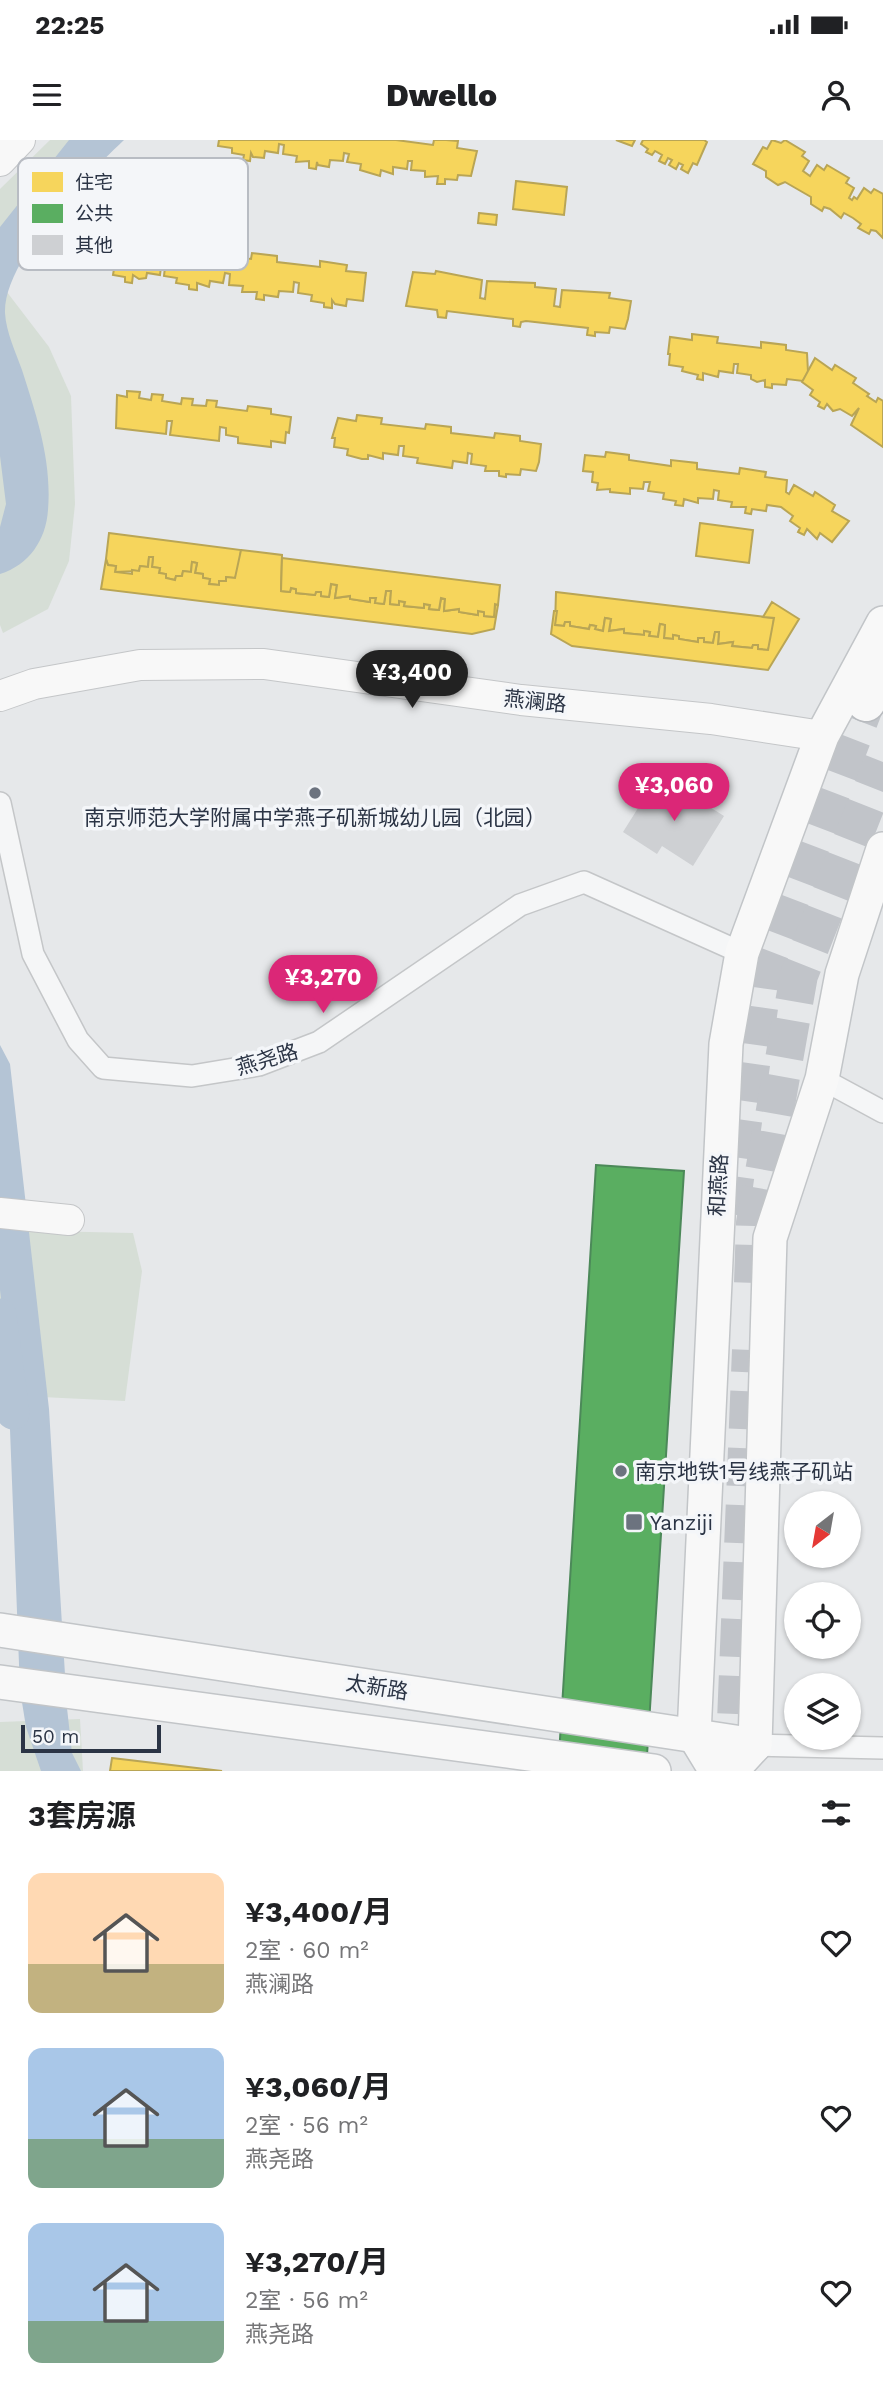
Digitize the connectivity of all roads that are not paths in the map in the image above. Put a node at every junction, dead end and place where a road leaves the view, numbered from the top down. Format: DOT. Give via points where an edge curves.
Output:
graph roads {
  1 [pos="20,140"];
  2 [pos="0,161"];
  3 [pos="883,623"];
  4 [pos="0,696"];
  5 [pos="821,736"];
  6 [pos="0,803"];
  7 [pos="883,849"];
  8 [pos="742,953"];
  9 [pos="822,1079"];
  10 [pos="883,1112"];
  11 [pos="0,1213"];
  12 [pos="69,1220"];
  13 [pos="0,1630"];
  14 [pos="0,1682"];
  15 [pos="694,1735"];
  16 [pos="755,1745"];
  17 [pos="883,1748"];
  18 [pos="654,1771"];
  19 [pos="716,1771"];
  20 [pos="731,1771"];
  1 -- 2 [label="street"];
  3 -- 5 [label="main road, 和燕路"];
  4 -- 5 [label="street, 燕澜路" via="34,684 140,665 264,664"];
  5 -- 8 [label="main road, 和燕路"];
  6 -- 8 [label="street, 燕尧路" via="33,954 78,1040 103,1068 192,1076 259,1065 319,1042 520,905 583,883"];
  7 -- 9 [label="main road" via="842,974"];
  8 -- 15 [label="main road, 和燕路" via="725,1058"];
  9 -- 10 [label="street"];
  9 -- 16 [label="main road" via="770,1238"];
  11 -- 12 [label="street"];
  13 -- 15 [label="main road, 太新路"];
  14 -- 18 [label="main road"];
  15 -- 16 [label="main road, 太新路"];
  15 -- 19 [label="main road"];
  16 -- 17 [label="street"];
  16 -- 20 [label="main road"];
}
